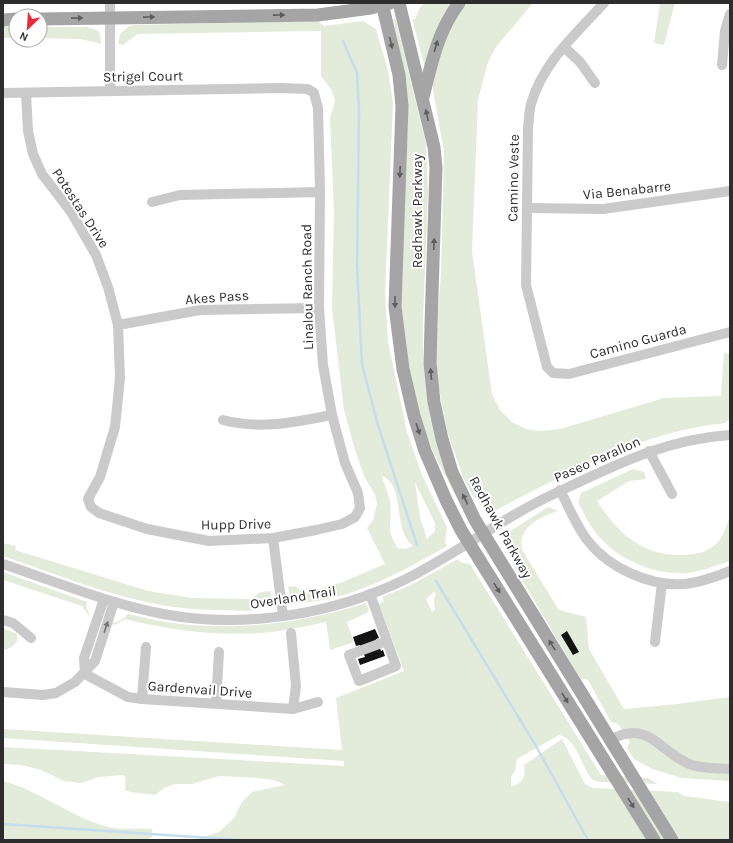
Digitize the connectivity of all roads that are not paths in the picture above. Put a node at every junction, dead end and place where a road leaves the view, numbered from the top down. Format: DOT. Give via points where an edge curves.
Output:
graph roads {
  1 [pos="110,3"];
  2 [pos="399,3"];
  3 [pos="459,3"];
  4 [pos="604,3"];
  5 [pos="385,4"];
  6 [pos="730,14"];
  7 [pos="110,18"];
  8 [pos="48,19"];
  9 [pos="564,47"];
  10 [pos="722,65"];
  11 [pos="595,82"];
  12 [pos="282,88"];
  13 [pos="110,91"];
  14 [pos="3,93"];
  15 [pos="26,93"];
  16 [pos="423,97"];
  17 [pos="730,191"];
  18 [pos="320,192"];
  19 [pos="152,202"];
  20 [pos="527,208"];
  21 [pos="319,308"];
  22 [pos="118,325"];
  23 [pos="730,332"];
  24 [pos="553,373"];
  25 [pos="332,415"];
  26 [pos="223,420"];
  27 [pos="730,434"];
  28 [pos="649,451"];
  29 [pos="560,490"];
  30 [pos="672,494"];
  31 [pos="360,508"];
  32 [pos="106,516"];
  33 [pos="483,533"];
  34 [pos="273,538"];
  35 [pos="469,542"];
  36 [pos="3,564"];
  37 [pos="730,571"];
  38 [pos="662,583"];
  39 [pos="370,594"];
  40 [pos="109,600"];
  41 [pos="283,616"];
  42 [pos="3,620"];
  43 [pos="291,633"];
  44 [pos="31,638"];
  45 [pos="91,638"];
  46 [pos="387,641"];
  47 [pos="102,642"];
  48 [pos="655,642"];
  49 [pos="146,647"];
  50 [pos="219,652"];
  51 [pos="85,674"];
  52 [pos="3,692"];
  53 [pos="142,699"];
  54 [pos="318,702"];
  55 [pos="216,704"];
  56 [pos="293,709"];
  57 [pos="610,740"];
  58 [pos="730,769"];
  59 [pos="654,840"];
  60 [pos="672,840"];
  1 -- 7 [label="street"];
  2 -- 16 [label="main road, Redhawk Parkway"];
  16 -- 3 [label="main road, one-way" via="439,37 448,17"];
  4 -- 9 [label="street, Camino Veste"];
  7 -- 5 [label="main road, one-way" via="318,15"];
  5 -- 35 [label="main road, Redhawk Parkway, one-way" via="399,75 402,106 395,308 403,369 425,451 446,500"];
  6 -- 10 [label="street" via="725,30"];
  8 -- 7 [label="main road, one-way"];
  7 -- 13 [label="street"];
  9 -- 11 [label="street" via="580,62"];
  9 -- 20 [label="street, Camino Veste" via="549,64 530,105"];
  12 -- 13 [label="street, Strigel Court"];
  12 -- 18 [label="street, Linalou Ranch Road" via="308,89 314,93"];
  13 -- 15 [label="street, Strigel Court"];
  14 -- 15 [label="street, Strigel Court"];
  15 -- 22 [label="street, Potestas Drive" via="28,131 33,154 42,174 71,212 96,255"];
  33 -- 16 [label="main road, Redhawk Parkway, one-way" via="452,472 434,402 430,332 436,168"];
  17 -- 20 [label="street, Via Benabarre" via="603,209"];
  18 -- 19 [label="street" via="180,195"];
  18 -- 21 [label="street, Linalou Ranch Road"];
  20 -- 24 [label="street, Camino Veste" via="526,285 544,359"];
  21 -- 22 [label="street, Akes Pass" via="200,310"];
  21 -- 25 [label="street, Linalou Ranch Road" via="323,365"];
  22 -- 32 [label="street, Potestas Drive" via="120,378 115,427 100,477 88,499 91,507"];
  23 -- 24 [label="street, Camino Guarda" via="569,374"];
  25 -- 26 [label="street" via="257,426"];
  25 -- 31 [label="street, Linalou Ranch Road" via="345,463 358,493"];
  27 -- 28 [label="street, Paseo Parallon" via="680,441"];
  28 -- 29 [label="street, Paseo Parallon"];
  28 -- 30 [label="street"];
  29 -- 33 [label="street, Paseo Parallon" via="528,505"];
  29 -- 38 [label="street" via="580,529 602,555 622,569"];
  31 -- 34 [label="street, Hupp Drive" via="355,517 342,524"];
  32 -- 34 [label="street, Hupp Drive" via="147,529 209,541"];
  33 -- 35 [label="street, Overland Trail"];
  57 -- 33 [label="main road, Redhawk Parkway, one-way"];
  34 -- 41 [label="street"];
  35 -- 39 [label="street, Overland Trail" via="408,578"];
  35 -- 59 [label="main road, Redhawk Parkway, one-way"];
  36 -- 40 [label="street, Overland Trail"];
  37 -- 38 [label="street" via="683,584"];
  38 -- 48 [label="street"];
  39 -- 41 [label="street, Overland Trail" via="324,608"];
  39 -- 46 [label="street"];
  40 -- 41 [label="street, Overland Trail" via="189,618"];
  40 -- 45 [label="street"];
  47 -- 40 [label="street, one-way"];
  42 -- 44 [label="street" via="13,623"];
  43 -- 56 [label="street" via="296,686"];
  45 -- 47 [label="street"];
  45 -- 51 [label="street" via="84,658"];
  46 -- 46 [label="street" via="396,666 359,681 350,655"];
  47 -- 51 [label="street" via="95,661"];
  49 -- 53 [label="street"];
  50 -- 55 [label="street"];
  51 -- 52 [label="street" via="56,693 43,695"];
  51 -- 53 [label="street, Gardenvail Drive" via="128,697"];
  53 -- 55 [label="street, Gardenvail Drive"];
  54 -- 56 [label="street, Gardenvail Drive"];
  55 -- 56 [label="street, Gardenvail Drive"];
  57 -- 58 [label="street" via="624,733 640,733 687,763 705,768"];
  57 -- 60 [label="main road, Redhawk Parkway"];
}
